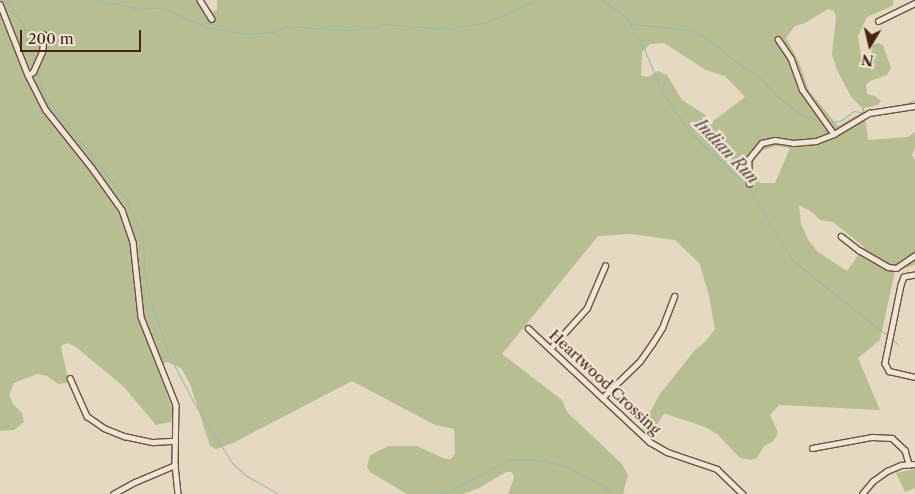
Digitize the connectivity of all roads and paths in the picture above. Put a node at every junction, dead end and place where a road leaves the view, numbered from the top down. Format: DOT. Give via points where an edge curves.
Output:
graph roads {
  1 [pos="200,0"];
  2 [pos="915,3"];
  3 [pos="0,4"];
  4 [pos="212,19"];
  5 [pos="878,22"];
  6 [pos="44,35"];
  7 [pos="778,39"];
  8 [pos="28,75"];
  9 [pos="915,106"];
  10 [pos="834,134"];
  11 [pos="749,184"];
  12 [pos="841,236"];
  13 [pos="915,255"];
  14 [pos="606,266"];
  15 [pos="915,275"];
  16 [pos="674,296"];
  17 [pos="528,328"];
  18 [pos="550,349"];
  19 [pos="915,377"];
  20 [pos="70,378"];
  21 [pos="602,398"];
  22 [pos="176,441"];
  23 [pos="812,448"];
  24 [pos="912,464"];
  25 [pos="175,466"];
  26 [pos="113,494"];
  27 [pos="178,494"];
  28 [pos="743,494"];
  29 [pos="862,494"];
  1 -- 4 [label="street"];
  2 -- 5 [label="street"];
  3 -- 8 [label="street"];
  6 -- 8 [label="street" via="42,52 33,72"];
  7 -- 10 [label="street" via="789,53 802,89"];
  8 -- 22 [label="street" via="46,110 122,210 132,242 141,317 176,405"];
  9 -- 10 [label="street" via="869,113"];
  10 -- 11 [label="street" via="804,143 774,140 762,143 748,160"];
  12 -- 13 [label="street" via="889,267 896,268"];
  14 -- 18 [label="street" via="587,308"];
  15 -- 19 [label="street" via="904,277 901,285 885,363 890,371"];
  16 -- 21 [label="street" via="652,344 640,361"];
  17 -- 18 [label="street, Heartwood Crossing"];
  18 -- 21 [label="street, Heartwood Crossing"];
  20 -- 22 [label="street" via="87,416 104,428 153,442"];
  21 -- 28 [label="street, Heartwood Crossing" via="650,442 667,452 717,469"];
  22 -- 25 [label="street"];
  23 -- 24 [label="street" via="872,437 892,438 905,450"];
  24 -- 29 [label="street" via="893,468 879,476"];
  25 -- 26 [label="street"];
  25 -- 27 [label="street"];
}
